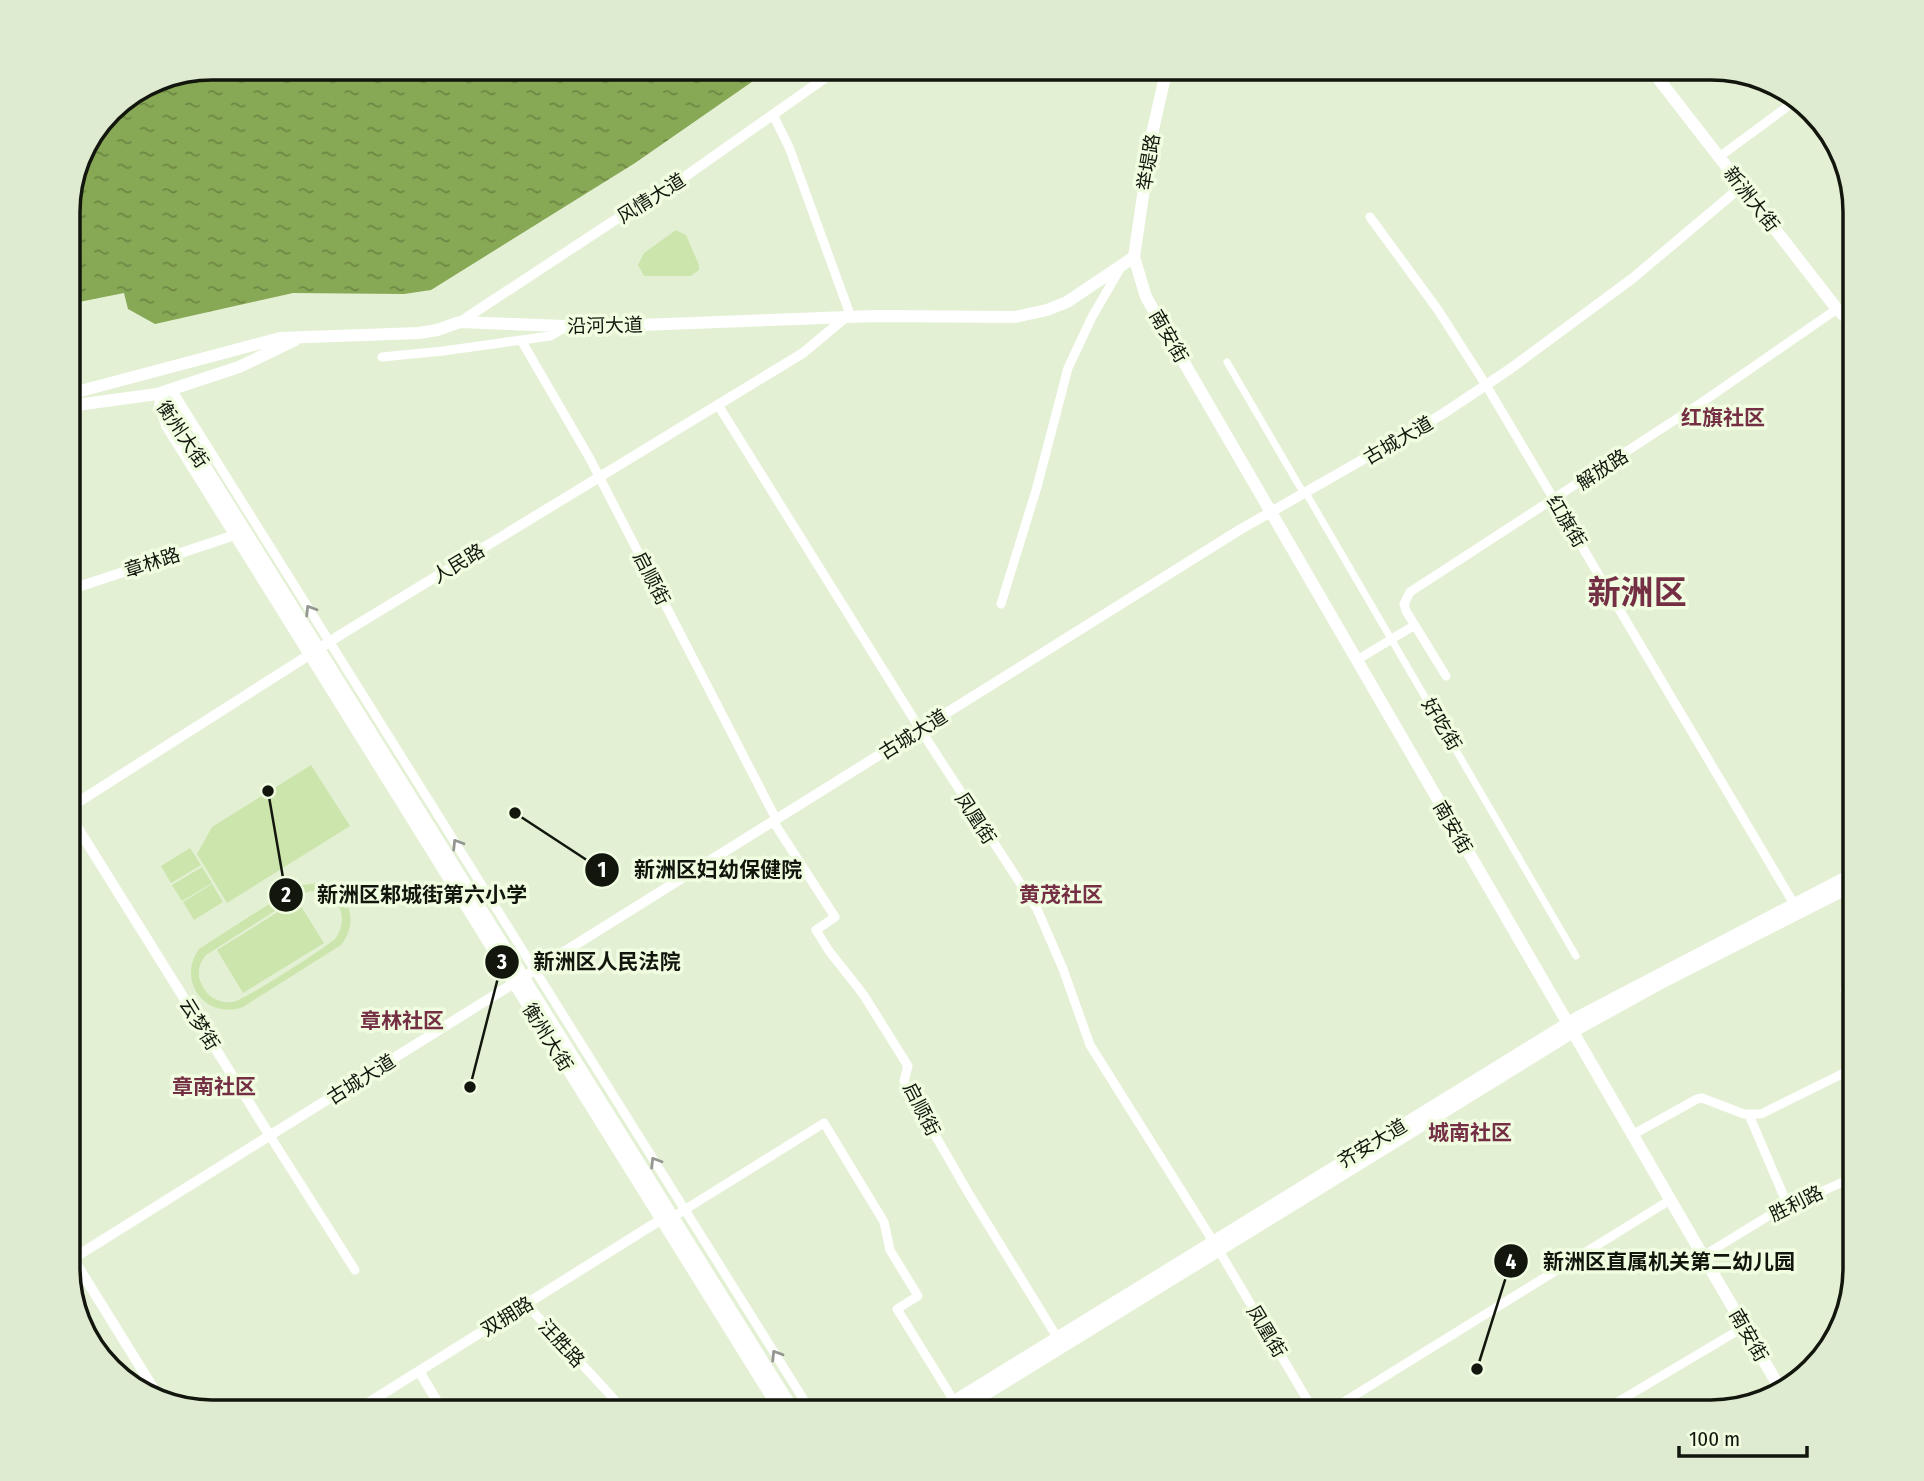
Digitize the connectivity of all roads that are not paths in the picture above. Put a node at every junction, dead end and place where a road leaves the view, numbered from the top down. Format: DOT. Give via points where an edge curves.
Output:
graph roads {
  1 [pos="822,80"];
  2 [pos="1166,80"];
  3 [pos="1659,80"];
  4 [pos="1789,106"];
  5 [pos="773,115"];
  6 [pos="1719,157"];
  7 [pos="1742,186"];
  8 [pos="1370,218"];
  9 [pos="1134,257"];
  10 [pos="1121,265"];
  11 [pos="1837,309"];
  12 [pos="1843,315"];
  13 [pos="849,317"];
  14 [pos="460,322"];
  15 [pos="568,326"];
  16 [pos="302,337"];
  17 [pos="521,340"];
  18 [pos="382,357"];
  19 [pos="1227,362"];
  20 [pos="1486,385"];
  21 [pos="172,390"];
  22 [pos="81,391"];
  23 [pos="157,394"];
  24 [pos="81,404"];
  25 [pos="718,405"];
  26 [pos="600,477"];
  27 [pos="1305,494"];
  28 [pos="1555,500"];
  29 [pos="1271,512"];
  30 [pos="235,535"];
  31 [pos="81,586"];
  32 [pos="1001,604"];
  33 [pos="1415,625"];
  34 [pos="1392,639"];
  35 [pos="331,642"];
  36 [pos="314,652"];
  37 [pos="1357,660"];
  38 [pos="1446,676"];
  39 [pos="920,729"];
  40 [pos="81,800"];
  41 [pos="775,820"];
  42 [pos="81,833"];
  43 [pos="1843,879"];
  44 [pos="1843,891"];
  45 [pos="1794,904"];
  46 [pos="1576,956"];
  47 [pos="535,970"];
  48 [pos="519,980"];
  49 [pos="1570,1028"];
  50 [pos="1843,1074"];
  51 [pos="1749,1115"];
  52 [pos="1632,1135"];
  53 [pos="270,1136"];
  54 [pos="1843,1182"];
  55 [pos="1670,1200"];
  56 [pos="1788,1206"];
  57 [pos="685,1209"];
  58 [pos="667,1218"];
  59 [pos="1215,1245"];
  60 [pos="81,1250"];
  61 [pos="1703,1256"];
  62 [pos="355,1270"];
  63 [pos="81,1274"];
  64 [pos="526,1304"];
  65 [pos="1744,1327"];
  66 [pos="1057,1337"];
  67 [pos="419,1371"];
  68 [pos="1777,1383"];
  69 [pos="152,1386"];
  70 [pos="373,1400"];
  71 [pos="436,1400"];
  72 [pos="615,1400"];
  73 [pos="774,1400"];
  74 [pos="786,1400"];
  75 [pos="804,1400"];
  76 [pos="950,1400"];
  77 [pos="964,1400"];
  78 [pos="965,1400"];
  79 [pos="1307,1400"];
  80 [pos="1347,1400"];
  81 [pos="1621,1400"];
  1 -- 5 [label="street, 风情大道"];
  2 -- 9 [label="main road, 举堤路" via="1152,134"];
  3 -- 6 [label="main road, 新洲大街"];
  4 -- 6 [label="street"];
  5 -- 13 [label="street" via="789,147"];
  5 -- 14 [label="street, 风情大道" via="666,190"];
  6 -- 7 [label="main road, 新洲大街"];
  7 -- 11 [label="main road, 新洲大街"];
  7 -- 20 [label="street, 古城大道" via="1633,278"];
  8 -- 20 [label="street, 红旗街"];
  9 -- 10 [label="main road, 沿河大道"];
  9 -- 29 [label="main road, 南安街" via="1146,298"];
  10 -- 13 [label="main road, 沿河大道" via="1067,302 1025,315"];
  10 -- 32 [label="street" via="1068,368"];
  11 -- 12 [label="main road, 新洲大街"];
  11 -- 28 [label="street, 解放路"];
  13 -- 15 [label="main road, 沿河大道"];
  13 -- 25 [label="street, 人民路" via="803,353"];
  14 -- 15 [label="main road, 沿河大道"];
  14 -- 16 [label="main road, 沿河大道" via="419,333"];
  15 -- 17 [label="street" via="550,336"];
  16 -- 21 [label="main road" via="239,368"];
  16 -- 22 [label="main road, 沿河大道" via="257,343"];
  17 -- 18 [label="street"];
  17 -- 26 [label="street, 启顺街"];
  19 -- 27 [label="street, 好吃街"];
  20 -- 27 [label="street, 古城大道"];
  20 -- 28 [label="street, 红旗街"];
  21 -- 23 [label="main road"];
  35 -- 21 [label="street, one-way"];
  23 -- 24 [label="main road"];
  23 -- 30 [label="main road, 衡州大街" via="167,425"];
  23 -- 36 [label="main road, 衡州大街"];
  25 -- 26 [label="street, 人民路"];
  25 -- 39 [label="street, 凤凰街"];
  26 -- 35 [label="street, 人民路"];
  26 -- 41 [label="street, 启顺街"];
  27 -- 29 [label="street, 古城大道"];
  27 -- 34 [label="street, 好吃街"];
  28 -- 33 [label="street, 解放路" via="1413,590 1404,604"];
  28 -- 45 [label="street, 红旗街"];
  29 -- 37 [label="main road, 南安街"];
  29 -- 39 [label="street, 古城大道"];
  30 -- 31 [label="street, 章林路"];
  30 -- 36 [label="main road, 衡州大街"];
  33 -- 34 [label="street"];
  33 -- 38 [label="street, 解放路"];
  34 -- 37 [label="street"];
  34 -- 46 [label="street, 好吃街"];
  35 -- 36 [label="street, 人民路"];
  47 -- 35 [label="street, one-way"];
  36 -- 40 [label="street, 人民路"];
  36 -- 48 [label="main road, 衡州大街"];
  37 -- 49 [label="main road, 南安街"];
  39 -- 41 [label="street, 古城大道"];
  39 -- 59 [label="street, 凤凰街" via="1037,909 1090,1045"];
  41 -- 47 [label="street, 古城大道"];
  41 -- 66 [label="street, 启顺街" via="835,917 816,930 908,1066 904,1082"];
  42 -- 53 [label="street, 云梦街"];
  43 -- 45 [label="main road, 齐安大道"];
  44 -- 49 [label="main road, 齐安大道"];
  45 -- 49 [label="main road, 齐安大道" via="1647,979"];
  47 -- 48 [label="street, 古城大道"];
  57 -- 47 [label="street, one-way"];
  48 -- 53 [label="street, 古城大道"];
  48 -- 58 [label="main road, 衡州大街"];
  49 -- 52 [label="main road, 南安街"];
  49 -- 59 [label="main road, 齐安大道"];
  50 -- 51 [label="street" via="1768,1111"];
  51 -- 52 [label="street" via="1702,1098"];
  51 -- 56 [label="street"];
  52 -- 55 [label="main road, 南安街"];
  53 -- 60 [label="street, 古城大道"];
  53 -- 62 [label="street, 云梦街"];
  54 -- 56 [label="street, 胜利路"];
  55 -- 61 [label="main road, 南安街"];
  55 -- 80 [label="street"];
  56 -- 61 [label="street, 胜利路"];
  57 -- 58 [label="street, 双拥路"];
  75 -- 57 [label="street, one-way"];
  57 -- 76 [label="street, 双拥路" via="824,1123 884,1222 890,1250 918,1296 897,1309"];
  58 -- 64 [label="street, 双拥路"];
  58 -- 73 [label="main road, 衡州大街"];
  58 -- 74 [label="main road, 衡州大街"];
  59 -- 66 [label="main road, 齐安大道"];
  59 -- 78 [label="main road, 齐安大道"];
  59 -- 79 [label="street, 凤凰街"];
  61 -- 65 [label="main road, 南安街"];
  63 -- 69 [label="street"];
  64 -- 67 [label="street, 双拥路"];
  64 -- 72 [label="street, 汪胜路"];
  65 -- 68 [label="main road, 南安街"];
  65 -- 81 [label="street"];
  66 -- 77 [label="main road, 齐安大道"];
  67 -- 70 [label="street, 双拥路"];
  67 -- 71 [label="street"];
}
